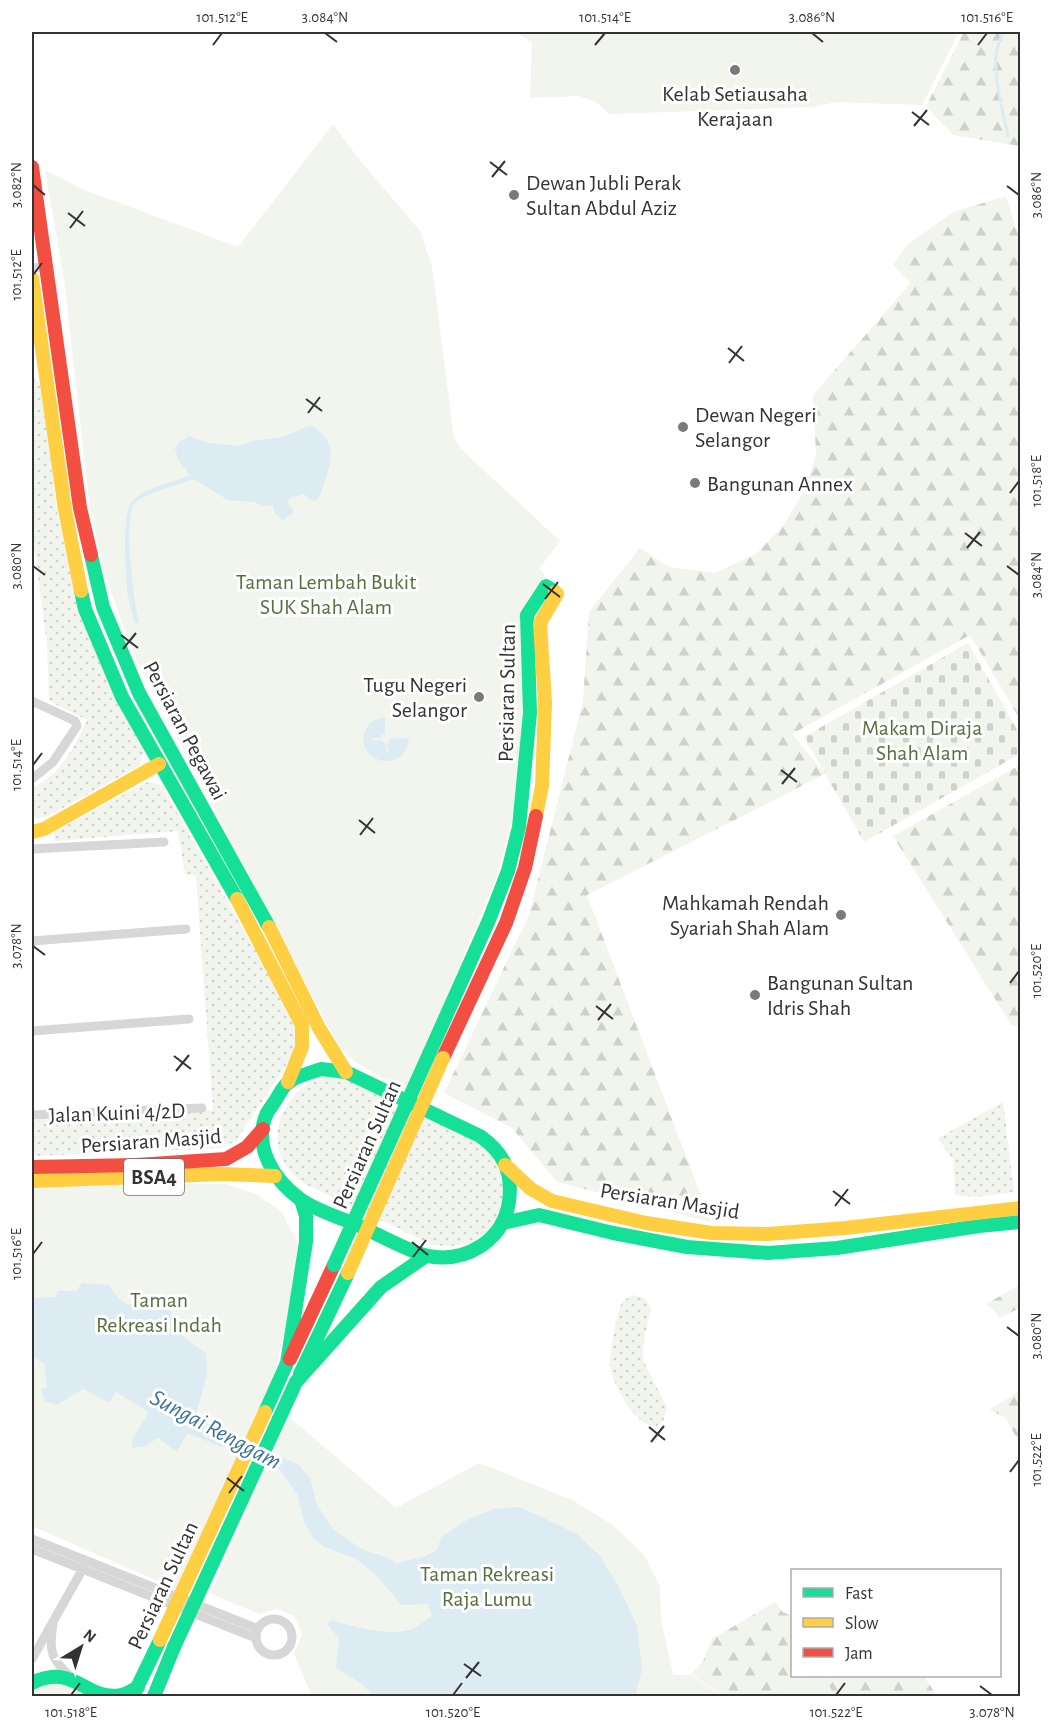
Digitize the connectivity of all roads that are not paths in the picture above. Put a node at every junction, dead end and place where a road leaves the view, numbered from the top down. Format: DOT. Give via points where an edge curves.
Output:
graph roads {
  1 [pos="32,167"];
  2 [pos="39,268"];
  3 [pos="32,278"];
  4 [pos="33,305"];
  5 [pos="32,701"];
  6 [pos="159,764"];
  7 [pos="32,779"];
  8 [pos="32,832"];
  9 [pos="164,842"];
  10 [pos="32,849"];
  11 [pos="186,929"];
  12 [pos="32,941"];
  13 [pos="189,1019"];
  14 [pos="32,1031"];
  15 [pos="346,1072"];
  16 [pos="288,1082"];
  17 [pos="202,1108"];
  18 [pos="32,1115"];
  19 [pos="263,1129"];
  20 [pos="506,1165"];
  21 [pos="32,1167"];
  22 [pos="275,1176"];
  23 [pos="32,1181"];
  24 [pos="301,1200"];
  25 [pos="1020,1208"];
  26 [pos="1020,1222"];
  27 [pos="503,1223"];
  28 [pos="426,1256"];
  29 [pos="287,1363"];
  30 [pos="296,1382"];
  31 [pos="32,1539"];
  32 [pos="32,1549"];
  33 [pos="82,1559"];
  34 [pos="82,1570"];
  35 [pos="54,1617"];
  36 [pos="32,1659"];
  37 [pos="32,1683"];
  38 [pos="78,1683"];
  39 [pos="136,1692"];
  40 [pos="154,1696"];
  1 -- 2 [label="main road, Persiaran Pegawai"];
  2 -- 15 [label="main road, Persiaran Pegawai" via="80,508 103,606 138,693"];
  3 -- 4 [label="main road, Persiaran Pegawai"];
  4 -- 6 [label="main road, Persiaran Pegawai" via="64,510 85,609 122,697"];
  5 -- 7 [label="street" via="77,723 53,762"];
  6 -- 8 [label="main road" via="44,829"];
  6 -- 16 [label="main road, Persiaran Pegawai" via="252,925 302,1025 303,1044"];
  9 -- 10 [label="street"];
  11 -- 12 [label="street"];
  13 -- 14 [label="street"];
  15 -- 16 [label="main road" via="321,1069"];
  15 -- 20 [label="main road, Persiaran Masjid" via="480,1136 500,1153"];
  16 -- 19 [label="main road, Persiaran Pegawai" via="267,1113"];
  17 -- 18 [label="street, Jalan Kuini 4/2D"];
  19 -- 21 [label="main road, Persiaran Masjid / BSA4" via="247,1147 226,1159"];
  19 -- 22 [label="main road" via="263,1144"];
  20 -- 25 [label="main road, Persiaran Masjid" via="531,1190 552,1201 646,1223 712,1233 768,1234 845,1228"];
  20 -- 27 [label="main road" via="510,1201"];
  22 -- 23 [label="main road, Persiaran Masjid / BSA4" via="224,1174"];
  22 -- 24 [label="main road"];
  24 -- 28 [label="main road"];
  24 -- 29 [label="main road" via="306,1216 306,1242"];
  26 -- 27 [label="main road, Persiaran Masjid" via="837,1248 768,1253 687,1247 539,1215"];
  27 -- 28 [label="main road" via="481,1247 466,1254"];
  28 -- 30 [label="main road" via="381,1287"];
  29 -- 30 [label="main road, Persiaran Sultan, bridge" via="393,1139 508,871 519,827 530,713 527,615 551,590 540,623 545,703 542,786 525,868 506,923"];
  29 -- 39 [label="main road, Persiaran Sultan, bridge"];
  30 -- 40 [label="main road, Persiaran Sultan, bridge"];
  31 -- 33 [label="street"];
  32 -- 34 [label="street"];
  33 -- 34 [label="street"];
  33 -- 34 [label="street" via="257,1634"];
  34 -- 35 [label="street"];
  35 -- 36 [label="street"];
  35 -- 38 [label="street" via="52,1654"];
  37 -- 38 [label="main road" via="56,1675"];
  38 -- 39 [label="main road" via="108,1695"];
}
